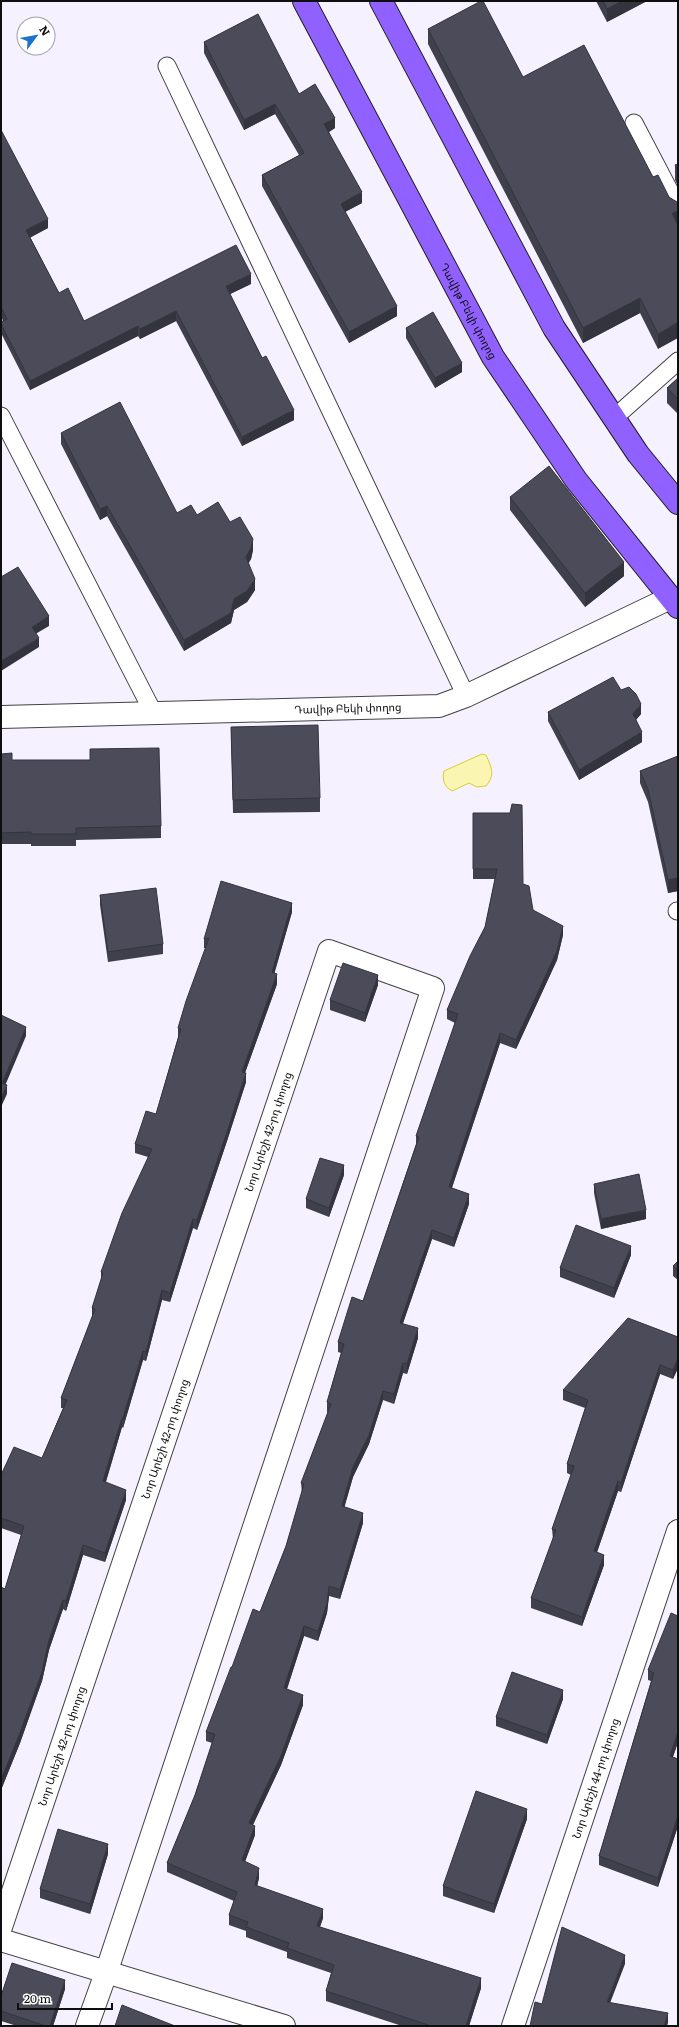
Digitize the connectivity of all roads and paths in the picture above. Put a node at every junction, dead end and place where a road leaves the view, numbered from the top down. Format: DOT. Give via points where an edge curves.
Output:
graph roads {
  1 [pos="304,1"];
  2 [pos="381,1"];
  3 [pos="166,66"];
  4 [pos="634,123"];
  5 [pos="678,207"];
  6 [pos="678,360"];
  7 [pos="1,416"];
  8 [pos="614,418"];
  9 [pos="678,503"];
  10 [pos="674,603"];
  11 [pos="466,696"];
  12 [pos="154,714"];
  13 [pos="1,717"];
  14 [pos="678,1531"];
  15 [pos="1,1927"];
  16 [pos="1,1940"];
  17 [pos="106,1973"];
  18 [pos="87,2026"];
  19 [pos="284,2026"];
  20 [pos="513,2026"];
  1 -- 10 [label="main road, Դավիթ Բեկի փողոց" via="493,357 576,480"];
  2 -- 8 [label="main road" via="554,328"];
  3 -- 11 [label="lane"];
  4 -- 5 [label="lane"];
  6 -- 8 [label="lane"];
  7 -- 12 [label="lane"];
  8 -- 9 [label="main road" via="638,454"];
  10 -- 11 [label="street, Դավիթ Բեկի փողոց"];
  11 -- 12 [label="street, Դավիթ Բեկի փողոց" via="439,706"];
  12 -- 13 [label="street, Դավիթ Բեկի փողոց"];
  14 -- 20 [label="street, Նոր Արեշի 44-րդ փողոց"];
  15 -- 17 [label="street, Նոր Արեշի 42-րդ փողոց" via="329,951 433,988"];
  16 -- 17 [label="street"];
  17 -- 18 [label="street"];
  17 -- 19 [label="street"];
}
